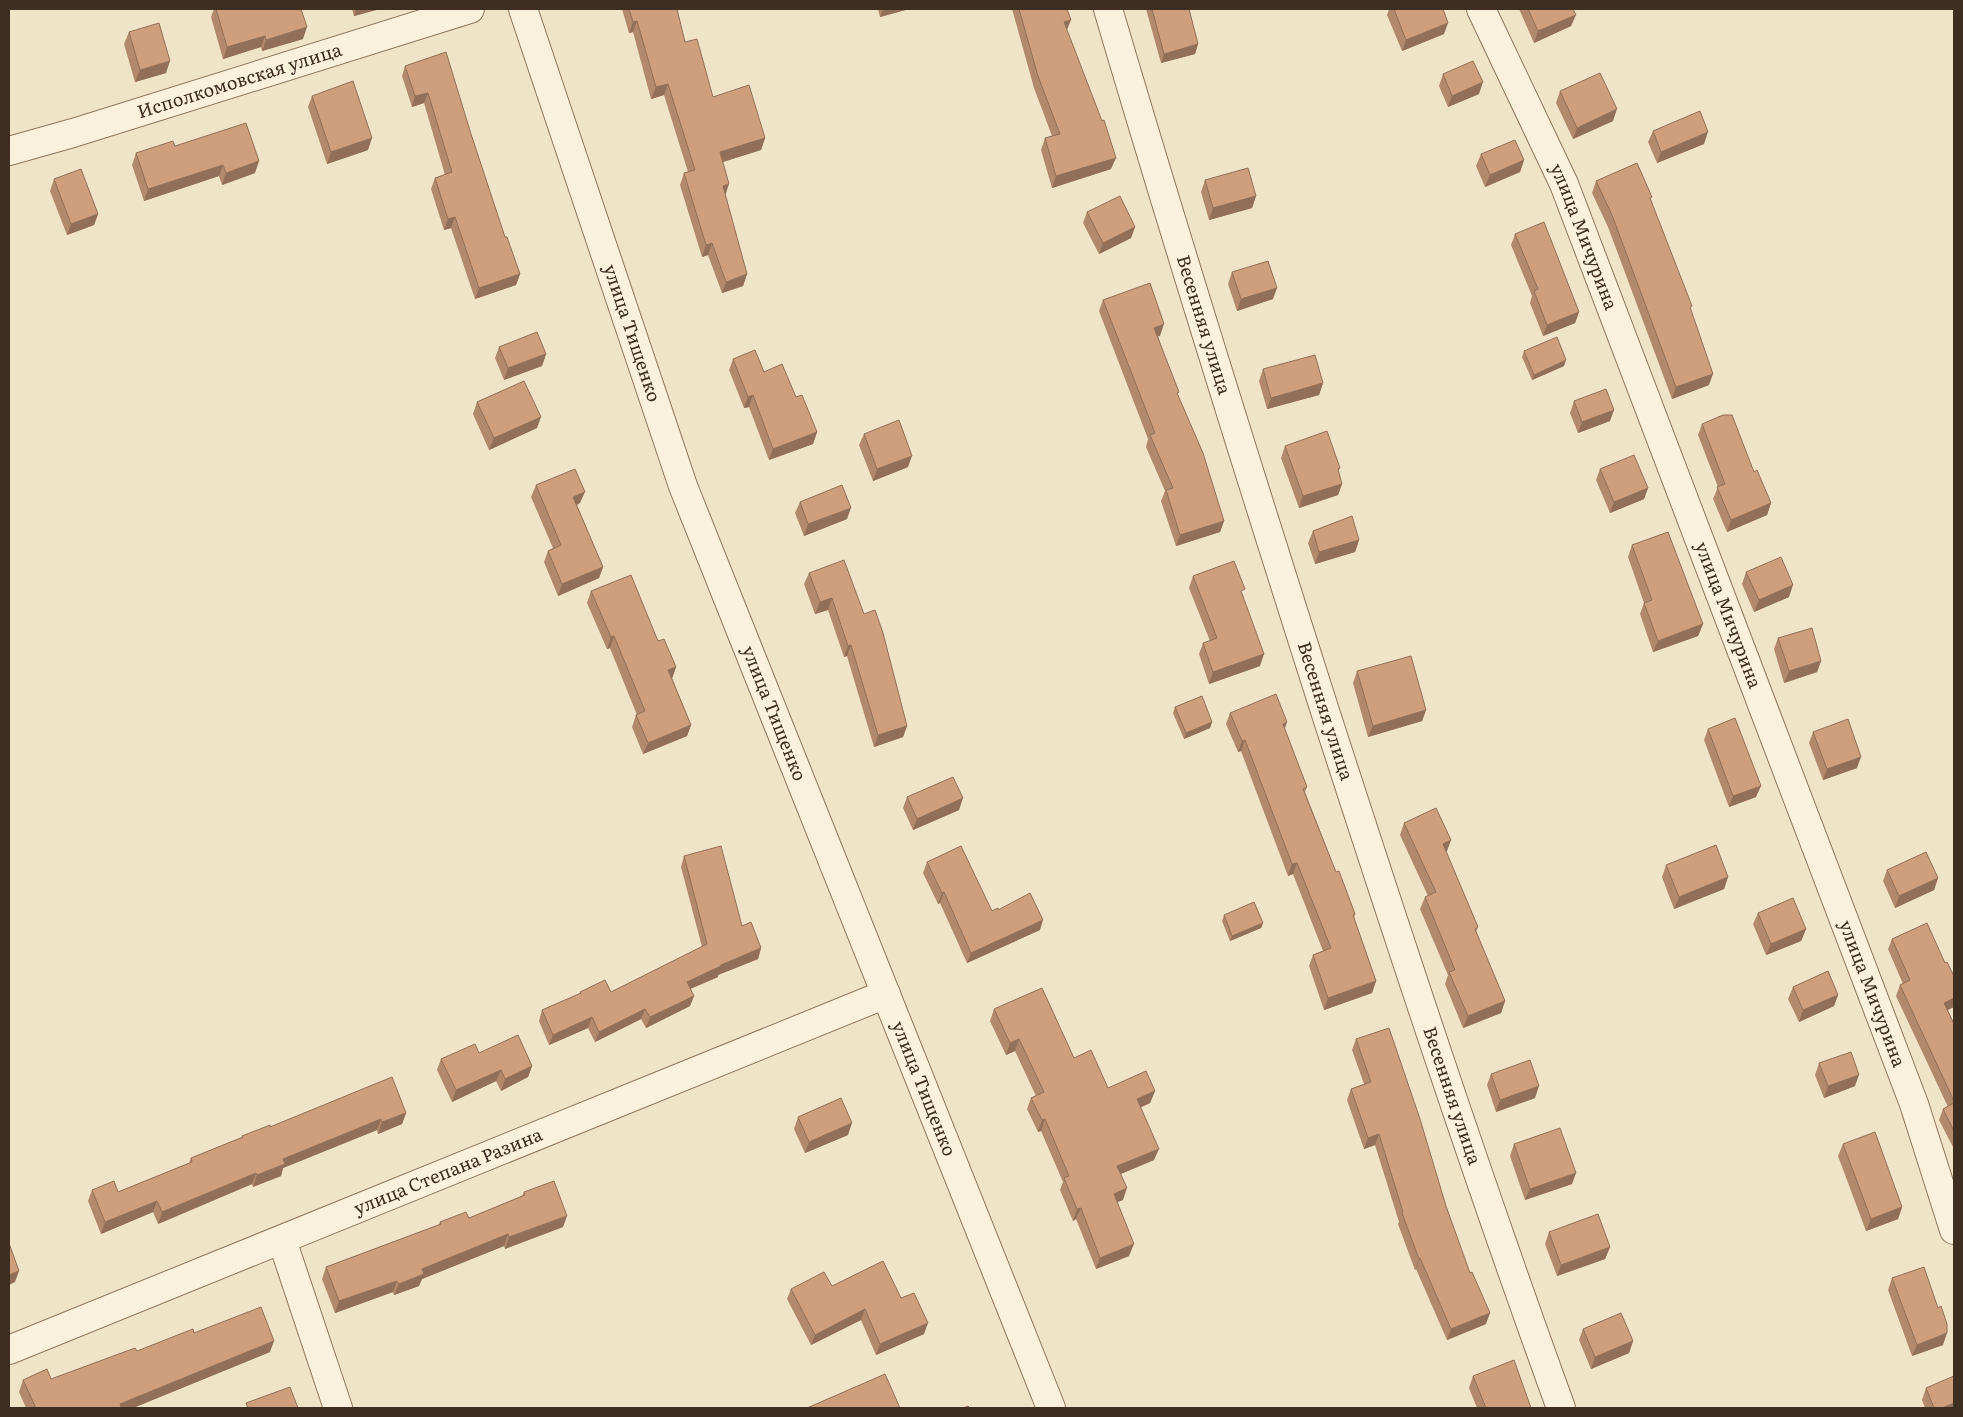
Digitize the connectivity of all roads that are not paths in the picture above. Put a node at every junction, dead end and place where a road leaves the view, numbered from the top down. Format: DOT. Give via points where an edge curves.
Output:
graph roads {
  1 [pos="470,9"];
  2 [pos="524,9"];
  3 [pos="1108,9"];
  4 [pos="1482,9"];
  5 [pos="9,151"];
  6 [pos="886,994"];
  7 [pos="1954,1230"];
  8 [pos="282,1240"];
  9 [pos="9,1350"];
  10 [pos="338,1408"];
  11 [pos="1051,1408"];
  12 [pos="1561,1408"];
  1 -- 5 [label="street, Исполкомовская улица"];
  2 -- 6 [label="street, улица Тищенко" via="683,486"];
  3 -- 12 [label="street, Весенняя улица" via="1234,425 1390,913"];
  4 -- 7 [label="street, улица Мичурина" via="1564,184 1914,1104"];
  6 -- 8 [label="street, улица Степана Разина"];
  6 -- 11 [label="street, улица Тищенко"];
  8 -- 9 [label="street, улица Степана Разина"];
  8 -- 10 [label="street"];
}
